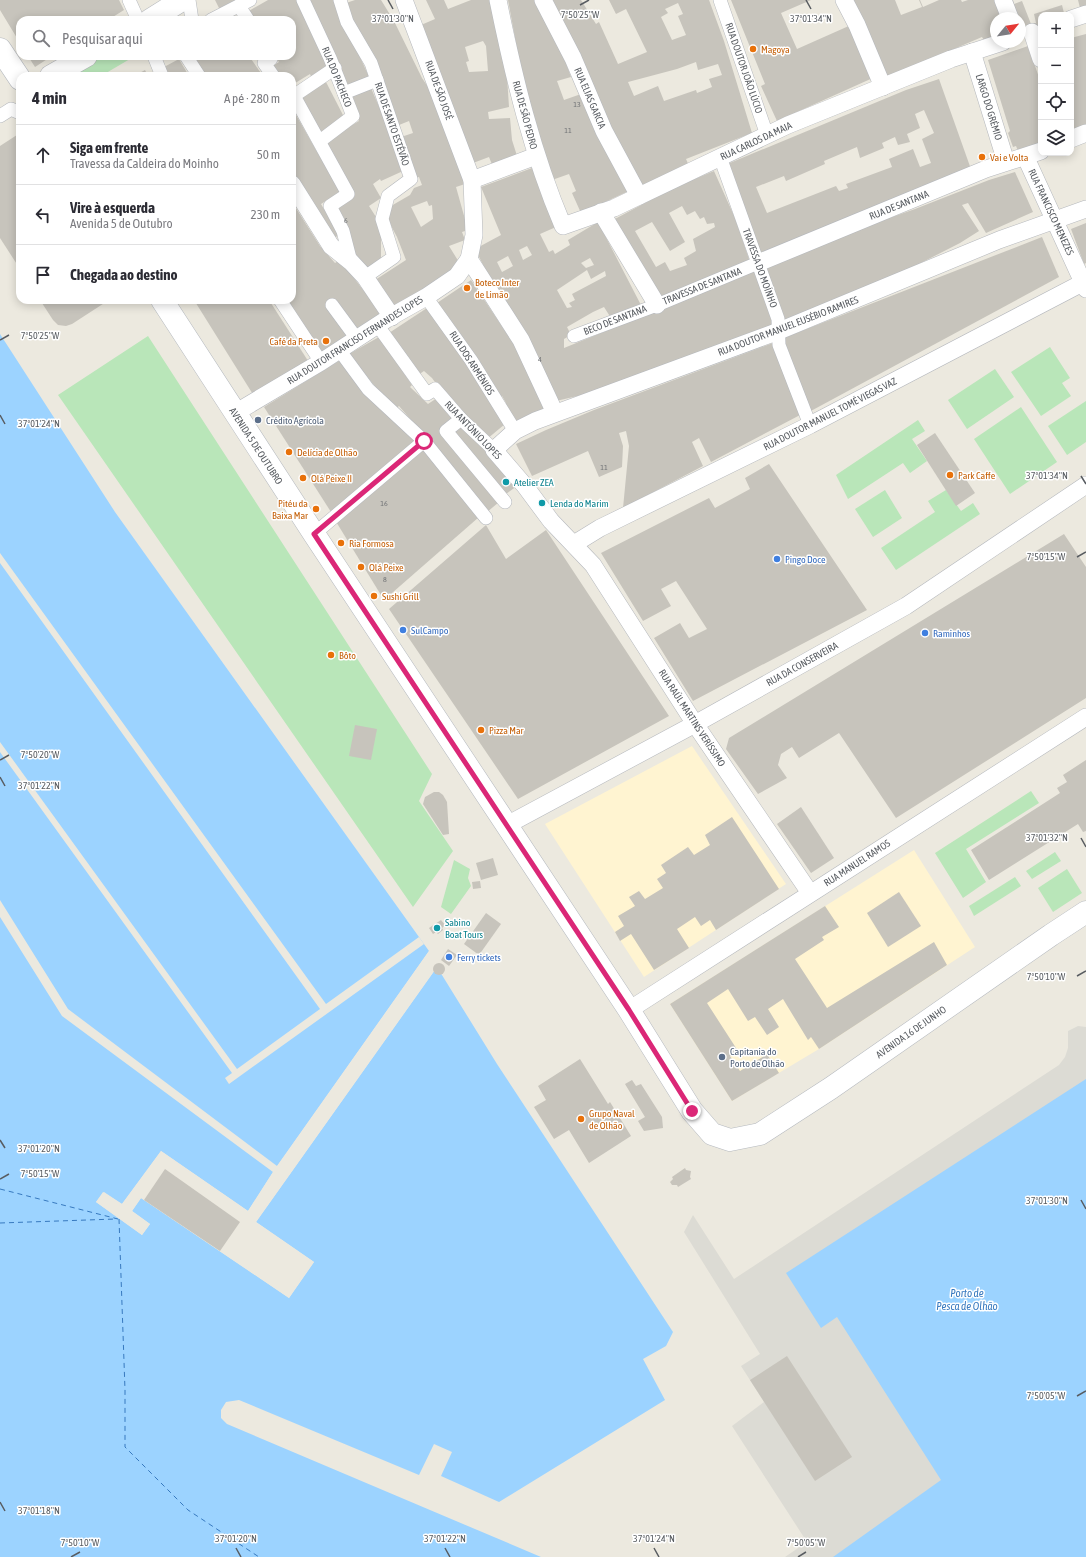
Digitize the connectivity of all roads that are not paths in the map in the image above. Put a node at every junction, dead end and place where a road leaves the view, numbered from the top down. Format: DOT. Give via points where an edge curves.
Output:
graph roads {
  1 [pos="129,0"];
  2 [pos="182,0"];
  3 [pos="189,0"];
  4 [pos="303,0"];
  5 [pos="340,0"];
  6 [pos="404,0"];
  7 [pos="498,0"];
  8 [pos="543,0"];
  9 [pos="720,0"];
  10 [pos="844,0"];
  11 [pos="1003,0"];
  12 [pos="245,3"];
  13 [pos="1008,12"];
  14 [pos="1086,14"];
  15 [pos="136,16"];
  16 [pos="156,16"];
  17 [pos="191,16"];
  18 [pos="220,16"];
  19 [pos="247,16"];
  20 [pos="1074,18"];
  21 [pos="1031,33"];
  22 [pos="990,46"];
  23 [pos="0,49"];
  24 [pos="1038,50"];
  25 [pos="972,52"];
  26 [pos="79,60"];
  27 [pos="156,60"];
  28 [pos="189,60"];
  29 [pos="269,60"];
  30 [pos="334,68"];
  31 [pos="58,72"];
  32 [pos="160,72"];
  33 [pos="196,72"];
  34 [pos="270,72"];
  35 [pos="16,73"];
  36 [pos="377,80"];
  37 [pos="883,87"];
  38 [pos="344,92"];
  39 [pos="296,95"];
  40 [pos="296,102"];
  41 [pos="16,111"];
  42 [pos="0,116"];
  43 [pos="1086,133"];
  44 [pos="767,135"];
  45 [pos="1074,138"];
  46 [pos="320,141"];
  47 [pos="1033,155"];
  48 [pos="536,156"];
  49 [pos="720,158"];
  50 [pos="1006,162"];
  51 [pos="472,180"];
  52 [pos="296,190"];
  53 [pos="639,196"];
  54 [pos="1086,209"];
  55 [pos="601,212"];
  56 [pos="1054,221"];
  57 [pos="563,226"];
  58 [pos="469,260"];
  59 [pos="351,262"];
  60 [pos="758,263"];
  61 [pos="365,277"];
  62 [pos="1085,284"];
  63 [pos="426,297"];
  64 [pos="165,304"];
  65 [pos="283,304"];
  66 [pos="332,305"];
  67 [pos="657,305"];
  68 [pos="385,322"];
  69 [pos="779,331"];
  70 [pos="574,336"];
  71 [pos="357,339"];
  72 [pos="340,351"];
  73 [pos="321,362"];
  74 [pos="235,413"];
  75 [pos="555,413"];
  76 [pos="460,419"];
  77 [pos="810,425"];
  78 [pos="516,431"];
  79 [pos="424,441"];
  80 [pos="494,450"];
  81 [pos="1086,485"];
  82 [pos="506,502"];
  83 [pos="486,518"];
  84 [pos="314,534"];
  85 [pos="574,544"];
  86 [pos="1086,717"];
  87 [pos="695,724"];
  88 [pos="506,825"];
  89 [pos="810,893"];
  90 [pos="1086,912"];
  91 [pos="629,1010"];
  92 [pos="730,1140"];
  1 -- 15 [label="street"];
  2 -- 16 [label="main road"];
  3 -- 17 [label="street"];
  4 -- 30 [label="street, RUA DO PACHECO"];
  5 -- 36 [label="street, RUA DE SANTO ESTÊVÃO" via="347,22 371,63"];
  6 -- 51 [label="street, RUA DE SÃO JOSÉ"];
  7 -- 48 [label="street, RUA DE SÃO PEDRO"];
  8 -- 53 [label="street, RUA ELIAS GARCIA" via="573,58 604,131"];
  9 -- 44 [label="street, RUA DOUTOR JOÃO LÚCIO"];
  10 -- 37 [label="street"];
  11 -- 13 [label="street"];
  12 -- 18 [label="street"];
  12 -- 19 [label="street"];
  14 -- 20 [label="street"];
  21 -- 24 [label="street"];
  22 -- 25 [label="street, RUA CARLOS DA MAIA"];
  23 -- 35 [label="main road"];
  25 -- 37 [label="street, RUA CARLOS DA MAIA"];
  25 -- 50 [label="street, LARGO DO GRÉMIO"];
  26 -- 31 [label="main road"];
  27 -- 32 [label="street"];
  28 -- 33 [label="street"];
  29 -- 34 [label="street" via="264,63"];
  30 -- 38 [label="street, RUA DO PACHECO"];
  30 -- 39 [label="street"];
  36 -- 38 [label="street"];
  36 -- 61 [label="street, RUA DE SANTO ESTÊVÃO" via="411,179 388,196 382,219 394,257"];
  37 -- 44 [label="street, RUA CARLOS DA MAIA"];
  38 -- 46 [label="street, RUA DO PACHECO" via="353,116"];
  40 -- 46 [label="street"];
  41 -- 42 [label="street" via="11,109"];
  43 -- 45 [label="street"];
  44 -- 49 [label="street, RUA CARLOS DA MAIA"];
  46 -- 59 [label="street" via="348,194 330,206 343,231"];
  47 -- 50 [label="street, RUA DE SANTANA"];
  47 -- 56 [label="street, RUA FRANCISCO MENEZES"];
  48 -- 51 [label="street"];
  48 -- 57 [label="street, RUA DE SÃO PEDRO"];
  49 -- 53 [label="street, RUA CARLOS DA MAIA"];
  49 -- 60 [label="street, TRAVESSA DO MOÍNHO"];
  50 -- 60 [label="street, RUA DE SANTANA"];
  51 -- 58 [label="street, RUA DE SÃO JOSÉ" via="474,235"];
  52 -- 59 [label="street" via="331,246"];
  53 -- 55 [label="street, RUA CARLOS DA MAIA"];
  54 -- 56 [label="street, RUA DOUTOR MANUEL EUSÉBIO RAMIRES"];
  55 -- 57 [label="street, RUA CARLOS DA MAIA"];
  55 -- 67 [label="street, TRAVESSA DE SANTANA"];
  56 -- 62 [label="street, RUA FRANCISCO MENEZES"];
  56 -- 69 [label="street, RUA DOUTOR MANUEL EUSÉBIO RAMIRES" via="999,240"];
  58 -- 63 [label="street, RUA DOUTOR FRANCISO FERNANDES LOPES" via="457,276"];
  58 -- 75 [label="street" via="521,340"];
  59 -- 61 [label="street"];
  60 -- 67 [label="street, TRAVESSA DE SANTANA"];
  60 -- 69 [label="street, TRAVESSA DO MOÍNHO" via="778,319"];
  61 -- 68 [label="street"];
  62 -- 77 [label="street, RUA DOUTOR MANUEL TOMÉ VIEGAS VAZ"];
  63 -- 68 [label="street, RUA DOUTOR FRANCISO FERNANDES LOPES"];
  63 -- 78 [label="street, RUA DOS ARMÉNIOS" via="471,360"];
  64 -- 74 [label="main road, AVENIDA 5 DE OUTUBRO"];
  65 -- 73 [label="street"];
  66 -- 71 [label="street"];
  67 -- 70 [label="street, BECO DE SANTANA"];
  68 -- 71 [label="street, RUA DOUTOR FRANCISO FERNANDES LOPES"];
  68 -- 76 [label="street, RUA ANTÓNIO LOPES" via="427,394 435,389"];
  69 -- 75 [label="street, RUA DOUTOR MANUEL EUSÉBIO RAMIRES"];
  69 -- 77 [label="street, TRAVESSA DO MOÍNHO" via="780,345"];
  71 -- 72 [label="street, RUA DOUTOR FRANCISO FERNANDES LOPES"];
  72 -- 73 [label="street, RUA DOUTOR FRANCISO FERNANDES LOPES"];
  72 -- 79 [label="street" via="368,389"];
  73 -- 74 [label="street, RUA DOUTOR FRANCISO FERNANDES LOPES"];
  74 -- 84 [label="main road, AVENIDA 5 DE OUTUBRO"];
  75 -- 78 [label="street, RUA DOUTOR MANUEL EUSÉBIO RAMIRES"];
  76 -- 80 [label="street, RUA ANTÓNIO LOPES"];
  76 -- 82 [label="street" via="446,431"];
  77 -- 85 [label="street, RUA DOUTOR MANUEL TOMÉ VIEGAS VAZ" via="600,528"];
  78 -- 80 [label="street, RUA DOUTOR MANUEL EUSÉBIO RAMIRES"];
  79 -- 83 [label="street"];
  79 -- 84 [label="street"];
  80 -- 85 [label="street, RUA ANTÓNIO LOPES" via="551,521"];
  81 -- 87 [label="street, RUA DA CONSERVEIRA" via="906,606"];
  84 -- 88 [label="main road, AVENIDA 5 DE OUTUBRO"];
  85 -- 87 [label="street, RUA RAÚL MARTINS VERÍSSIMO" via="593,565"];
  86 -- 89 [label="street, RUA MANUEL RAMOS"];
  87 -- 88 [label="street, RUA DA CONSERVEIRA"];
  87 -- 89 [label="street, RUA RAÚL MARTINS VERÍSSIMO"];
  88 -- 91 [label="main road, AVENIDA 5 DE OUTUBRO"];
  89 -- 91 [label="street, RUA MANUEL RAMOS"];
  90 -- 92 [label="main road, AVENIDA 16 DE JUNHO" via="760,1134"];
  91 -- 92 [label="main road, AVENIDA 5 DE OUTUBRO" via="692,1111 712,1134"];
}
